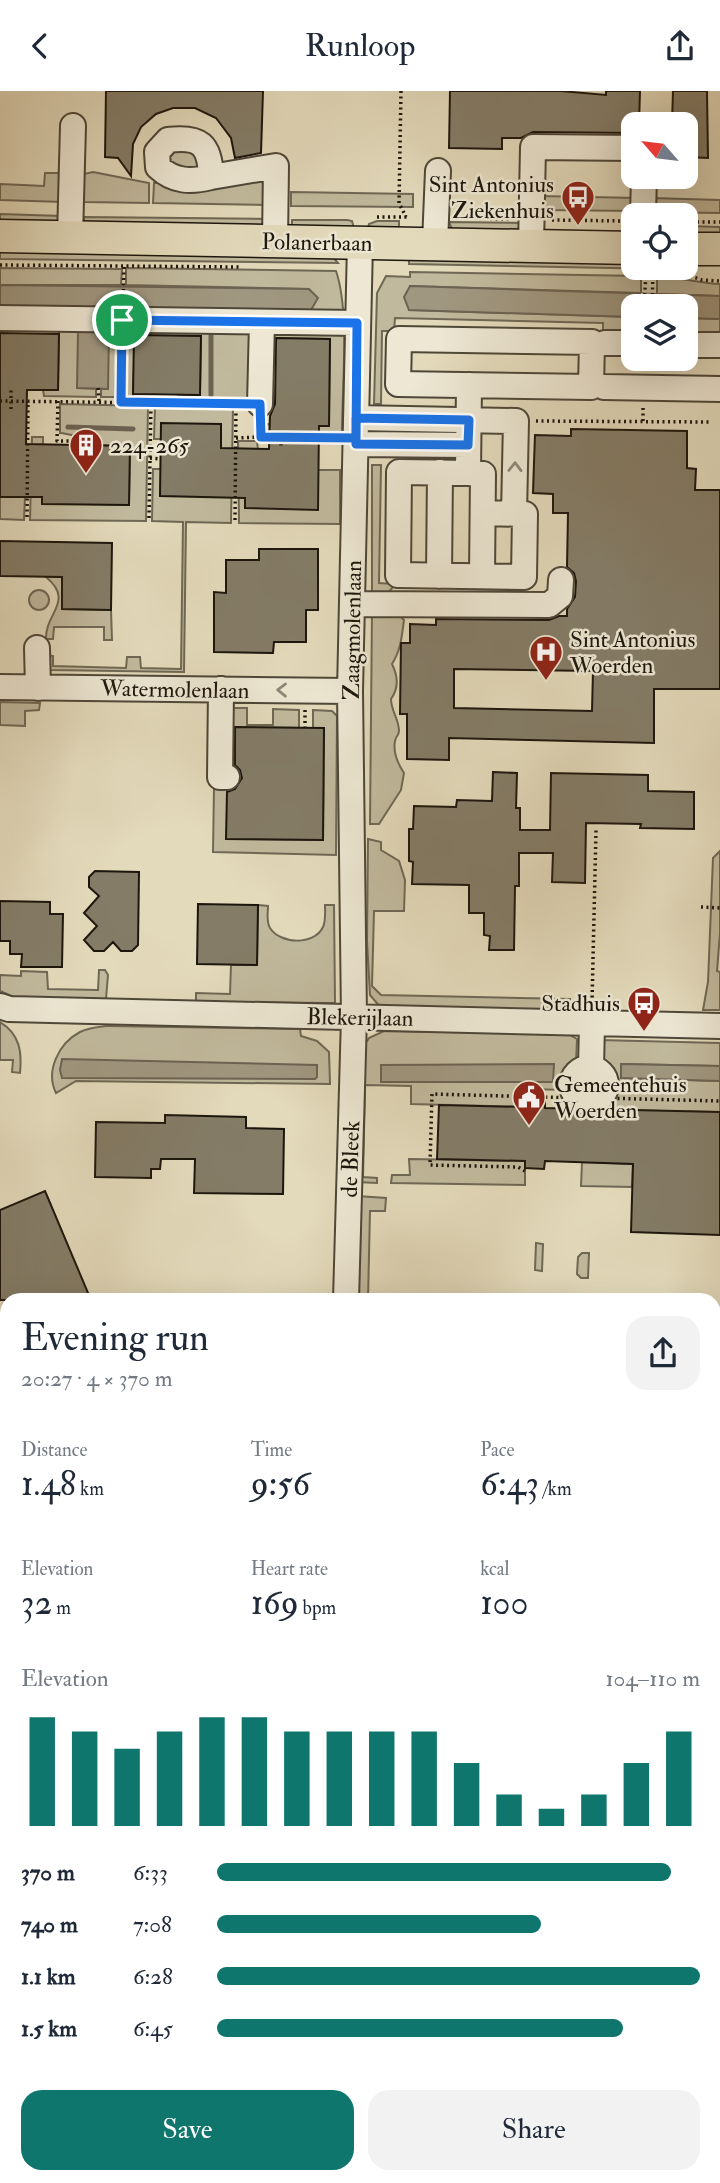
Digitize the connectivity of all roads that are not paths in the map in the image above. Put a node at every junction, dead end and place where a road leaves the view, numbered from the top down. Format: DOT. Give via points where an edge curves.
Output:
graph roads {
  1 [pos="73,126"];
  2 [pos="621,148"];
  3 [pos="438,171"];
  4 [pos="211,177"];
  5 [pos="70,225"];
  6 [pos="0,236"];
  7 [pos="275,241"];
  8 [pos="360,243"];
  9 [pos="435,243"];
  10 [pos="531,246"];
  11 [pos="720,249"];
  12 [pos="698,256"];
  13 [pos="621,258"];
  14 [pos="0,318"];
  15 [pos="262,322"];
  16 [pos="357,323"];
  17 [pos="605,343"];
  18 [pos="621,344"];
  19 [pos="698,345"];
  20 [pos="720,345"];
  21 [pos="469,385"];
  22 [pos="604,387"];
  23 [pos="720,390"];
  24 [pos="248,404"];
  25 [pos="469,420"];
  26 [pos="356,433"];
  27 [pos="468,445"];
  28 [pos="440,473"];
  29 [pos="468,473"];
  30 [pos="483,513"];
  31 [pos="514,514"];
  32 [pos="439,576"];
  33 [pos="482,576"];
  34 [pos="561,580"];
  35 [pos="353,604"];
  36 [pos="37,648"];
  37 [pos="208,682"];
  38 [pos="0,687"];
  39 [pos="38,688"];
  40 [pos="351,691"];
  41 [pos="227,777"];
  42 [pos="0,1006"];
  43 [pos="354,1017"];
  44 [pos="592,1023"];
  45 [pos="720,1026"];
  46 [pos="589,1098"];
  47 [pos="346,1293"];
  1 -- 5 [label="street"];
  2 -- 10 [label="street" via="533,147"];
  3 -- 9 [label="street"];
  4 -- 7 [label="street" via="276,166"];
  5 -- 6 [label="main road, Polanerbaan"];
  5 -- 7 [label="main road, Polanerbaan"];
  7 -- 8 [label="main road, Polanerbaan"];
  8 -- 9 [label="main road, Polanerbaan"];
  8 -- 16 [label="street, Zaagmolenlaan"];
  9 -- 10 [label="main road, Polanerbaan"];
  10 -- 13 [label="main road, Polanerbaan"];
  11 -- 12 [label="main road"];
  14 -- 15 [label="street" via="122,316"];
  15 -- 16 [label="street"];
  15 -- 24 [label="street"];
  16 -- 26 [label="street, Zaagmolenlaan"];
  17 -- 18 [label="street"];
  19 -- 20 [label="street"];
  21 -- 21 [label="street" via="591,387 592,342 399,338 398,384"];
  21 -- 25 [label="street"];
  22 -- 23 [label="street"];
  25 -- 26 [label="street"];
  25 -- 27 [label="street"];
  31 -- 25 [label="street, one-way" via="516,421"];
  26 -- 27 [label="street"];
  26 -- 35 [label="street, Zaagmolenlaan" via="344,544"];
  27 -- 29 [label="street"];
  28 -- 29 [label="street"];
  28 -- 32 [label="street"];
  28 -- 32 [label="street" via="399,472 398,575"];
  29 -- 30 [label="street" via="483,474"];
  30 -- 31 [label="street"];
  30 -- 33 [label="street"];
  31 -- 33 [label="street" via="526,514 524,577"];
  32 -- 33 [label="street"];
  34 -- 35 [label="street" via="560,597 549,605"];
  35 -- 40 [label="street, Zaagmolenlaan"];
  36 -- 39 [label="street"];
  37 -- 39 [label="street, Watermolenlaan"];
  40 -- 37 [label="street, Watermolenlaan, one-way"];
  37 -- 41 [label="street" via="220,777"];
  38 -- 39 [label="street, Watermolenlaan"];
  40 -- 43 [label="street, Zaagmolenlaan"];
  42 -- 43 [label="street, Blekerijlaan"];
  43 -- 44 [label="street, Blekerijlaan"];
  43 -- 47 [label="street, de Bleek"];
  44 -- 45 [label="street, Blekerijlaan"];
  44 -- 46 [label="street" via="591,1068 601,1073 607,1088"];
}
